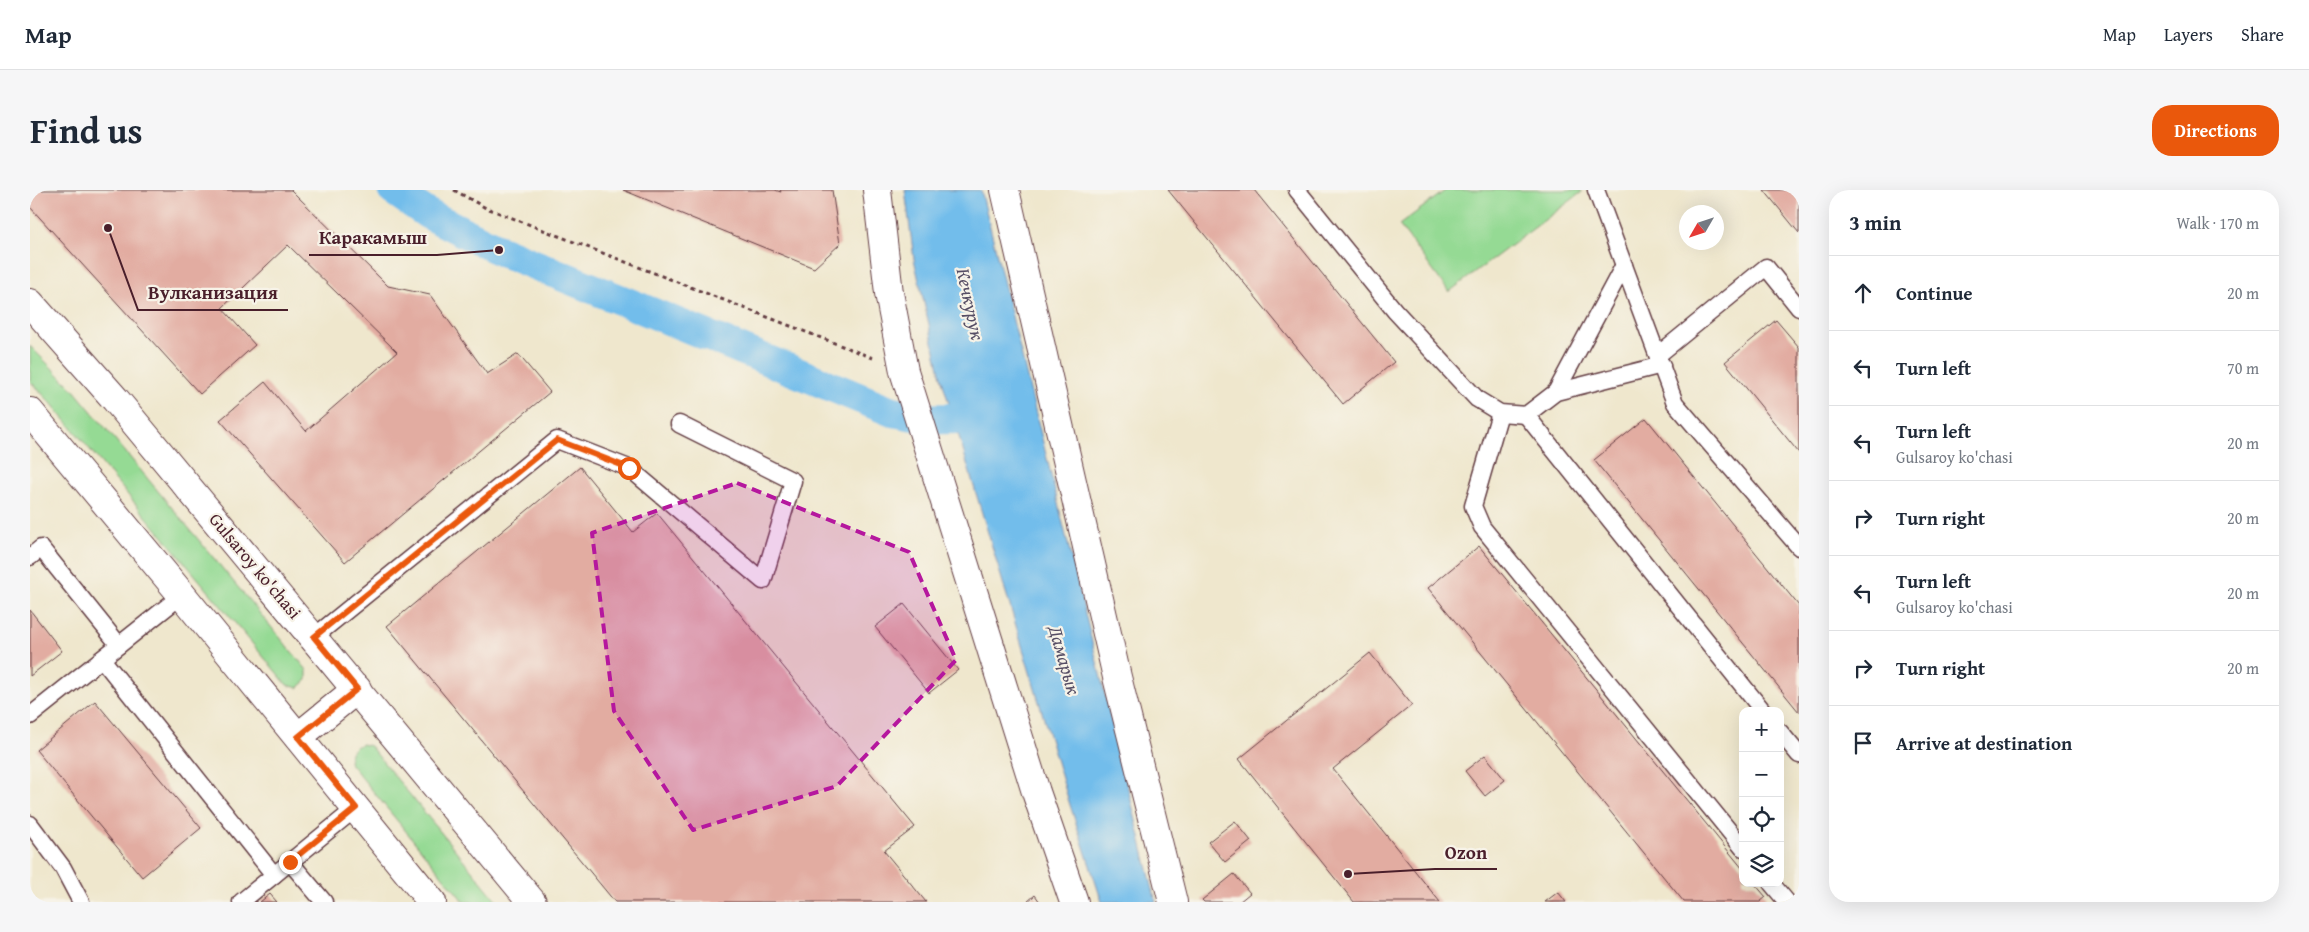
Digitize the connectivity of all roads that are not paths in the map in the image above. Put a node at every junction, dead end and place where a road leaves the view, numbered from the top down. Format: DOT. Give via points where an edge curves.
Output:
graph roads {
  1 [pos="877,190"];
  2 [pos="1006,190"];
  3 [pos="1297,190"];
  4 [pos="1596,190"];
  5 [pos="1624,265"];
  6 [pos="30,303"];
  7 [pos="1799,308"];
  8 [pos="1660,360"];
  9 [pos="1556,392"];
  10 [pos="30,412"];
  11 [pos="1500,413"];
  12 [pos="1526,415"];
  13 [pos="679,424"];
  14 [pos="1799,547"];
  15 [pos="30,556"];
  16 [pos="182,595"];
  17 [pos="314,637"];
  18 [pos="119,645"];
  19 [pos="102,659"];
  20 [pos="357,689"];
  21 [pos="1760,707"];
  22 [pos="30,716"];
  23 [pos="298,737"];
  24 [pos="1784,737"];
  25 [pos="1799,755"];
  26 [pos="356,808"];
  27 [pos="30,824"];
  28 [pos="1739,843"];
  29 [pos="290,862"];
  30 [pos="274,875"];
  31 [pos="1774,887"];
  32 [pos="81,902"];
  33 [pos="241,902"];
  34 [pos="324,902"];
  35 [pos="432,902"];
  36 [pos="532,902"];
  37 [pos="1074,902"];
  38 [pos="1173,902"];
  39 [pos="1787,902"];
  1 -- 37 [label="main road" via="888,293 907,378 1036,792"];
  2 -- 38 [label="main road" via="1117,677"];
  3 -- 11 [label="lane" via="1396,312 1477,399"];
  4 -- 5 [label="lane"];
  5 -- 8 [label="lane"];
  5 -- 9 [label="lane"];
  6 -- 17 [label="main road, Gulsaroy ko'chasi" via="115,399"];
  7 -- 8 [label="lane" via="1766,267"];
  8 -- 9 [label="lane"];
  8 -- 14 [label="lane" via="1675,403"];
  9 -- 12 [label="lane"];
  10 -- 16 [label="main road"];
  11 -- 12 [label="lane"];
  11 -- 28 [label="lane" via="1473,506 1482,527"];
  12 -- 21 [label="lane"];
  13 -- 17 [label="lane" via="792,481 763,581 629,468 557,440"];
  15 -- 18 [label="lane" via="41,548"];
  16 -- 18 [label="lane"];
  16 -- 23 [label="main road"];
  17 -- 20 [label="main road, Gulsaroy ko'chasi"];
  18 -- 19 [label="lane"];
  19 -- 22 [label="lane"];
  19 -- 30 [label="lane"];
  20 -- 23 [label="main road"];
  20 -- 36 [label="main road, Gulsaroy ko'chasi"];
  23 -- 26 [label="main road"];
  24 -- 25 [label="lane"];
  26 -- 29 [label="lane"];
  26 -- 35 [label="main road"];
  27 -- 32 [label="lane" via="63,868"];
  29 -- 30 [label="lane"];
  29 -- 34 [label="lane"];
  30 -- 33 [label="lane"];
  31 -- 39 [label="lane"];
}
